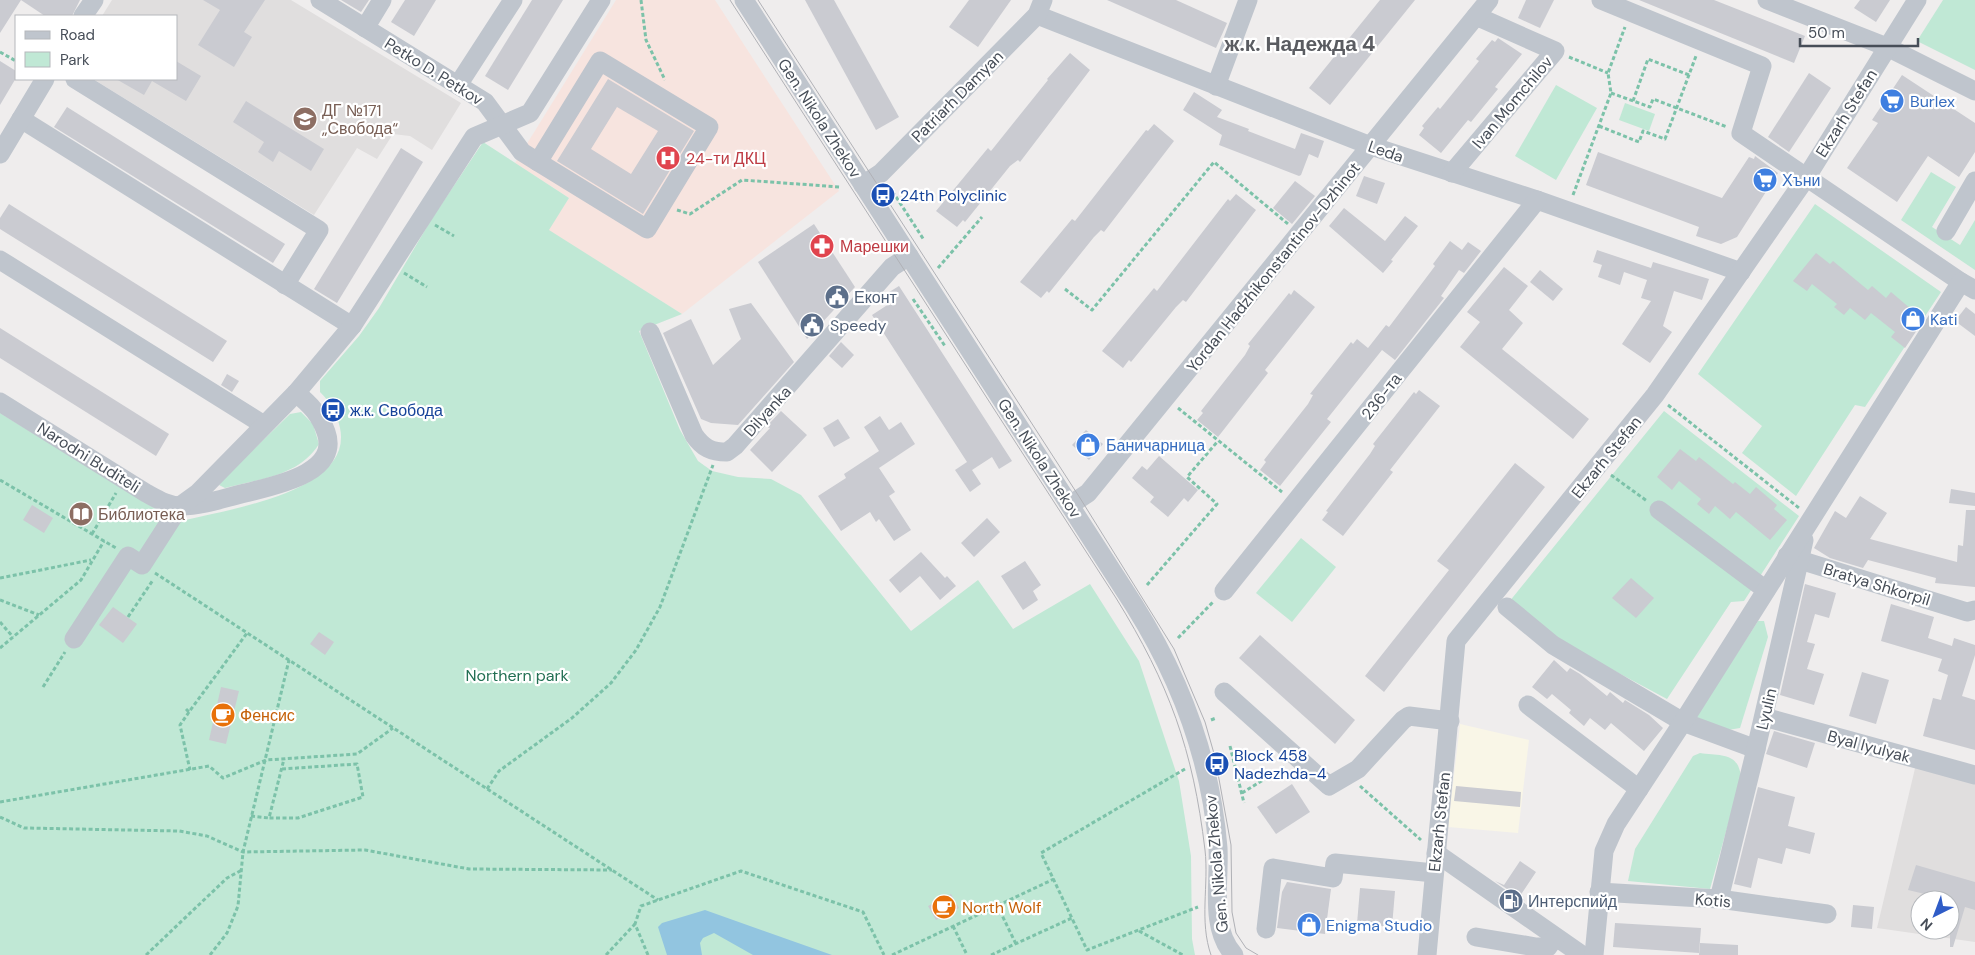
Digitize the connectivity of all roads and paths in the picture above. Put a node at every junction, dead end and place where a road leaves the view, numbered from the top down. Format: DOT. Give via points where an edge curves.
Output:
graph roads {
  1 [pos="94,0"];
  2 [pos="320,0"];
  3 [pos="382,0"];
  4 [pos="512,0"];
  5 [pos="601,0"];
  6 [pos="641,0"];
  7 [pos="744,0"];
  8 [pos="1248,0"];
  9 [pos="1488,0"];
  10 [pos="1601,0"];
  11 [pos="1767,0"];
  12 [pos="1917,0"];
  13 [pos="1040,8"];
  14 [pos="1630,12"];
  15 [pos="85,15"];
  16 [pos="1476,16"];
  17 [pos="366,28"];
  18 [pos="1701,41"];
  19 [pos="1887,47"];
  20 [pos="1555,51"];
  21 [pos="0,52"];
  22 [pos="15,60"];
  23 [pos="1608,73"];
  24 [pos="1689,75"];
  25 [pos="44,80"];
  26 [pos="77,80"];
  27 [pos="458,86"];
  28 [pos="1216,86"];
  29 [pos="1975,91"];
  30 [pos="1611,93"];
  31 [pos="657,95"];
  32 [pos="1633,101"];
  33 [pos="1676,108"];
  34 [pos="21,119"];
  35 [pos="502,126"];
  36 [pos="1599,126"];
  37 [pos="1740,133"];
  38 [pos="1371,146"];
  39 [pos="0,154"];
  40 [pos="538,162"];
  41 [pos="1452,172"];
  42 [pos="1806,178"];
  43 [pos="1975,181"];
  44 [pos="888,184"];
  45 [pos="863,185"];
  46 [pos="840,187"];
  47 [pos="1537,200"];
  48 [pos="662,205"];
  49 [pos="1567,211"];
  50 [pos="982,217"];
  51 [pos="1946,231"];
  52 [pos="1300,234"];
  53 [pos="924,240"];
  54 [pos="909,256"];
  55 [pos="0,260"];
  56 [pos="391,265"];
  57 [pos="938,268"];
  58 [pos="1741,272"];
  59 [pos="285,284"];
  60 [pos="1968,286"];
  61 [pos="426,287"];
  62 [pos="1065,288"];
  63 [pos="913,299"];
  64 [pos="352,326"];
  65 [pos="650,332"];
  66 [pos="944,346"];
  67 [pos="296,393"];
  68 [pos="1655,395"];
  69 [pos="1166,398"];
  70 [pos="0,402"];
  71 [pos="264,425"];
  72 [pos="1218,440"];
  73 [pos="716,452"];
  74 [pos="1599,466"];
  75 [pos="124,479"];
  76 [pos="0,480"];
  77 [pos="1296,504"];
  78 [pos="1070,505"];
  79 [pos="180,506"];
  80 [pos="1659,510"];
  81 [pos="1811,518"];
  82 [pos="92,534"];
  83 [pos="104,541"];
  84 [pos="122,552"];
  85 [pos="1792,558"];
  86 [pos="91,560"];
  87 [pos="142,565"];
  88 [pos="0,578"];
  89 [pos="154,580"];
  90 [pos="1147,585"];
  91 [pos="1766,590"];
  92 [pos="1224,591"];
  93 [pos="0,600"];
  94 [pos="1507,607"];
  95 [pos="1971,611"];
  96 [pos="40,615"];
  97 [pos="128,617"];
  98 [pos="0,622"];
  99 [pos="247,633"];
  100 [pos="13,637"];
  101 [pos="1178,638"];
  102 [pos="74,639"];
  103 [pos="0,648"];
  104 [pos="289,660"];
  105 [pos="42,687"];
  106 [pos="1224,692"];
  107 [pos="1528,705"];
  108 [pos="1764,717"];
  109 [pos="1216,718"];
  110 [pos="1211,720"];
  111 [pos="1450,721"];
  112 [pos="1683,722"];
  113 [pos="393,728"];
  114 [pos="1230,746"];
  115 [pos="1756,750"];
  116 [pos="284,759"];
  117 [pos="266,760"];
  118 [pos="1300,760"];
  119 [pos="282,769"];
  120 [pos="1185,769"];
  121 [pos="190,770"];
  122 [pos="1975,775"];
  123 [pos="1348,776"];
  124 [pos="487,789"];
  125 [pos="1639,789"];
  126 [pos="1242,793"];
  127 [pos="0,802"];
  128 [pos="1244,803"];
  129 [pos="251,816"];
  130 [pos="0,817"];
  131 [pos="269,818"];
  132 [pos="243,852"];
  133 [pos="1436,853"];
  134 [pos="242,869"];
  135 [pos="612,870"];
  136 [pos="1434,873"];
  137 [pos="1054,879"];
  138 [pos="1599,892"];
  139 [pos="1719,899"];
  140 [pos="658,900"];
  141 [pos="997,906"];
  142 [pos="1198,907"];
  143 [pos="1827,914"];
  144 [pos="1072,918"];
  145 [pos="635,924"];
  146 [pos="953,926"];
  147 [pos="1266,929"];
  148 [pos="1138,930"];
  149 [pos="1476,937"];
  150 [pos="1555,937"];
  151 [pos="1016,944"];
  152 [pos="146,955"];
  153 [pos="210,955"];
  154 [pos="606,955"];
  155 [pos="648,955"];
  156 [pos="884,955"];
  157 [pos="892,955"];
  158 [pos="967,955"];
  159 [pos="991,955"];
  160 [pos="1183,955"];
  161 [pos="1234,955"];
  162 [pos="1427,955"];
  163 [pos="1582,955"];
  164 [pos="1594,955"];
  1 -- 15 [label="street"];
  2 -- 17 [label="street, Petko D. Petkov"];
  3 -- 17 [label="street"];
  4 -- 27 [label="street"];
  5 -- 35 [label="street" via="530,114"];
  6 -- 31 [label="path" via="646,40 666,82"];
  7 -- 45 [label="street, Gen. Nikola Zhekov"];
  8 -- 28 [label="street"];
  9 -- 16 [label="street, Yordan Hadzhikonstantinov-Dzhinot"];
  10 -- 14 [label="street"];
  11 -- 19 [label="street"];
  12 -- 19 [label="street, Ekzarh Stefan"];
  13 -- 28 [label="street, Leda"];
  13 -- 45 [label="street, Patriarh Damyan" via="881,173"];
  14 -- 18 [label="street"];
  14 -- 23 [label="path"];
  16 -- 20 [label="street, Ivan Momchilov"];
  16 -- 38 [label="street, Yordan Hadzhikonstantinov-Dzhinot"];
  17 -- 27 [label="street, Petko D. Petkov"];
  18 -- 24 [label="path"];
  18 -- 37 [label="street" via="1762,66"];
  19 -- 29 [label="street"];
  19 -- 42 [label="street, Ekzarh Stefan"];
  20 -- 23 [label="path"];
  20 -- 41 [label="street, Ivan Momchilov"];
  21 -- 22 [label="path"];
  23 -- 30 [label="path"];
  24 -- 32 [label="path" via="1648,59"];
  24 -- 33 [label="path"];
  25 -- 34 [label="street"];
  26 -- 59 [label="street" via="319,230"];
  27 -- 35 [label="street, Petko D. Petkov" via="485,102"];
  28 -- 38 [label="street, Leda"];
  30 -- 32 [label="path"];
  30 -- 36 [label="path"];
  31 -- 40 [label="street" via="600,60"];
  31 -- 48 [label="street" via="709,127"];
  32 -- 33 [label="path" via="1650,107 1653,99"];
  33 -- 36 [label="path" via="1665,139 1644,131 1640,142"];
  33 -- 37 [label="path"];
  34 -- 39 [label="street"];
  34 -- 59 [label="street"];
  35 -- 40 [label="street, Petko D. Petkov" via="522,152"];
  35 -- 56 [label="street" via="474,137"];
  36 -- 49 [label="path"];
  37 -- 42 [label="street"];
  38 -- 41 [label="street, Leda"];
  38 -- 52 [label="street, Yordan Hadzhikonstantinov-Dzhinot"];
  40 -- 48 [label="street, Petko D. Petkov" via="647,229"];
  41 -- 47 [label="street, Leda"];
  42 -- 58 [label="street, Ekzarh Stefan"];
  42 -- 60 [label="street"];
  43 -- 51 [label="street"];
  44 -- 53 [label="path"];
  45 -- 54 [label="street, Gen. Nikola Zhekov"];
  46 -- 48 [label="path" via="742,180 690,214"];
  47 -- 49 [label="street, Leda"];
  47 -- 77 [label="street, 236-та"];
  49 -- 58 [label="street, Leda"];
  50 -- 57 [label="path"];
  52 -- 62 [label="path" via="1214,162 1092,310"];
  52 -- 69 [label="street, Yordan Hadzhikonstantinov-Dzhinot"];
  54 -- 73 [label="street, Dilyanka" via="892,266 735,446 727,452"];
  54 -- 78 [label="street, Gen. Nikola Zhekov"];
  55 -- 71 [label="street"];
  56 -- 61 [label="path"];
  56 -- 64 [label="street"];
  58 -- 68 [label="street, Ekzarh Stefan"];
  59 -- 64 [label="street"];
  60 -- 81 [label="street"];
  63 -- 66 [label="path"];
  64 -- 67 [label="street"];
  65 -- 73 [label="street" via="694,435 700,445"];
  67 -- 71 [label="street"];
  67 -- 79 [label="street" via="317,412 327,436 327,451 319,464 281,484 202,504"];
  68 -- 74 [label="street, Ekzarh Stefan"];
  68 -- 81 [label="path"];
  69 -- 72 [label="path"];
  69 -- 78 [label="street, Yordan Hadzhikonstantinov-Dzhinot" via="1088,493"];
  70 -- 75 [label="street, Narodni Buditeli"];
  71 -- 79 [label="street" via="198,493"];
  72 -- 77 [label="path"];
  72 -- 90 [label="path" via="1187,477 1217,504"];
  73 -- 124 [label="path" via="712,471 660,607 636,650 611,683 572,718 499,771"];
  74 -- 80 [label="path"];
  74 -- 111 [label="street, Ekzarh Stefan" via="1456,640"];
  75 -- 79 [label="street, Narodni Buditeli" via="164,503"];
  75 -- 82 [label="path"];
  76 -- 82 [label="path"];
  77 -- 92 [label="street, 236-та"];
  78 -- 161 [label="street, Gen. Nikola Zhekov" via="1150,629 1178,685 1193,727 1213,812 1218,848 1219,922 1223,939"];
  79 -- 87 [label="street"];
  80 -- 91 [label="street"];
  81 -- 85 [label="street"];
  82 -- 83 [label="path"];
  83 -- 84 [label="path"];
  83 -- 86 [label="path"];
  85 -- 91 [label="street"];
  85 -- 95 [label="street, Bratya Shkorpil"];
  85 -- 108 [label="street, Lyulin"];
  86 -- 88 [label="path"];
  86 -- 96 [label="path" via="81,580"];
  87 -- 99 [label="path"];
  87 -- 102 [label="street" via="128,556"];
  89 -- 97 [label="path"];
  91 -- 112 [label="street"];
  92 -- 101 [label="path"];
  93 -- 96 [label="path"];
  94 -- 112 [label="street" via="1553,645"];
  96 -- 100 [label="path"];
  98 -- 100 [label="path"];
  99 -- 104 [label="path"];
  99 -- 121 [label="path" via="180,725"];
  100 -- 103 [label="path"];
  102 -- 105 [label="path"];
  104 -- 113 [label="path"];
  104 -- 117 [label="path"];
  106 -- 118 [label="street"];
  107 -- 125 [label="street"];
  108 -- 115 [label="street, Lyulin"];
  108 -- 122 [label="street, Byal lyulyak"];
  109 -- 110 [label="path"];
  111 -- 123 [label="street" via="1409,716"];
  111 -- 133 [label="street, Ekzarh Stefan"];
  112 -- 115 [label="street"];
  112 -- 125 [label="street"];
  113 -- 116 [label="path" via="358,754"];
  113 -- 124 [label="path"];
  114 -- 126 [label="path"];
  115 -- 139 [label="street, Lyulin"];
  116 -- 117 [label="path"];
  116 -- 119 [label="path"];
  117 -- 121 [label="path" via="223,778 209,766"];
  117 -- 129 [label="path"];
  118 -- 123 [label="street" via="1329,786"];
  118 -- 126 [label="path" via="1270,774"];
  119 -- 131 [label="path"];
  119 -- 131 [label="path" via="357,764 363,797 298,818"];
  120 -- 137 [label="path" via="1041,853"];
  121 -- 127 [label="path"];
  123 -- 133 [label="path"];
  124 -- 135 [label="path"];
  125 -- 138 [label="street" via="1616,824 1604,851"];
  126 -- 128 [label="path"];
  129 -- 131 [label="path"];
  129 -- 132 [label="path"];
  130 -- 132 [label="path" via="24,828 179,831 207,836"];
  132 -- 134 [label="path"];
  132 -- 135 [label="path" via="365,850 469,869"];
  133 -- 136 [label="street, Ekzarh Stefan"];
  133 -- 150 [label="street"];
  134 -- 152 [label="path" via="227,878"];
  134 -- 153 [label="path" via="238,906 227,933"];
  135 -- 140 [label="path"];
  136 -- 147 [label="street" via="1335,863 1333,878 1273,868"];
  136 -- 162 [label="street, Ekzarh Stefan"];
  137 -- 141 [label="path"];
  137 -- 144 [label="path"];
  138 -- 139 [label="street, Kotis"];
  138 -- 164 [label="street"];
  139 -- 143 [label="street, Kotis"];
  140 -- 145 [label="path" via="641,906"];
  140 -- 156 [label="path" via="741,871 863,912"];
  141 -- 146 [label="path"];
  141 -- 151 [label="path"];
  142 -- 148 [label="path"];
  144 -- 148 [label="path" via="1088,950"];
  144 -- 151 [label="path"];
  145 -- 154 [label="path"];
  145 -- 155 [label="path"];
  146 -- 157 [label="path"];
  146 -- 158 [label="path"];
  148 -- 160 [label="path"];
  149 -- 150 [label="street" via="1536,947 1548,947"];
  150 -- 163 [label="street"];
  151 -- 159 [label="path"];
}
